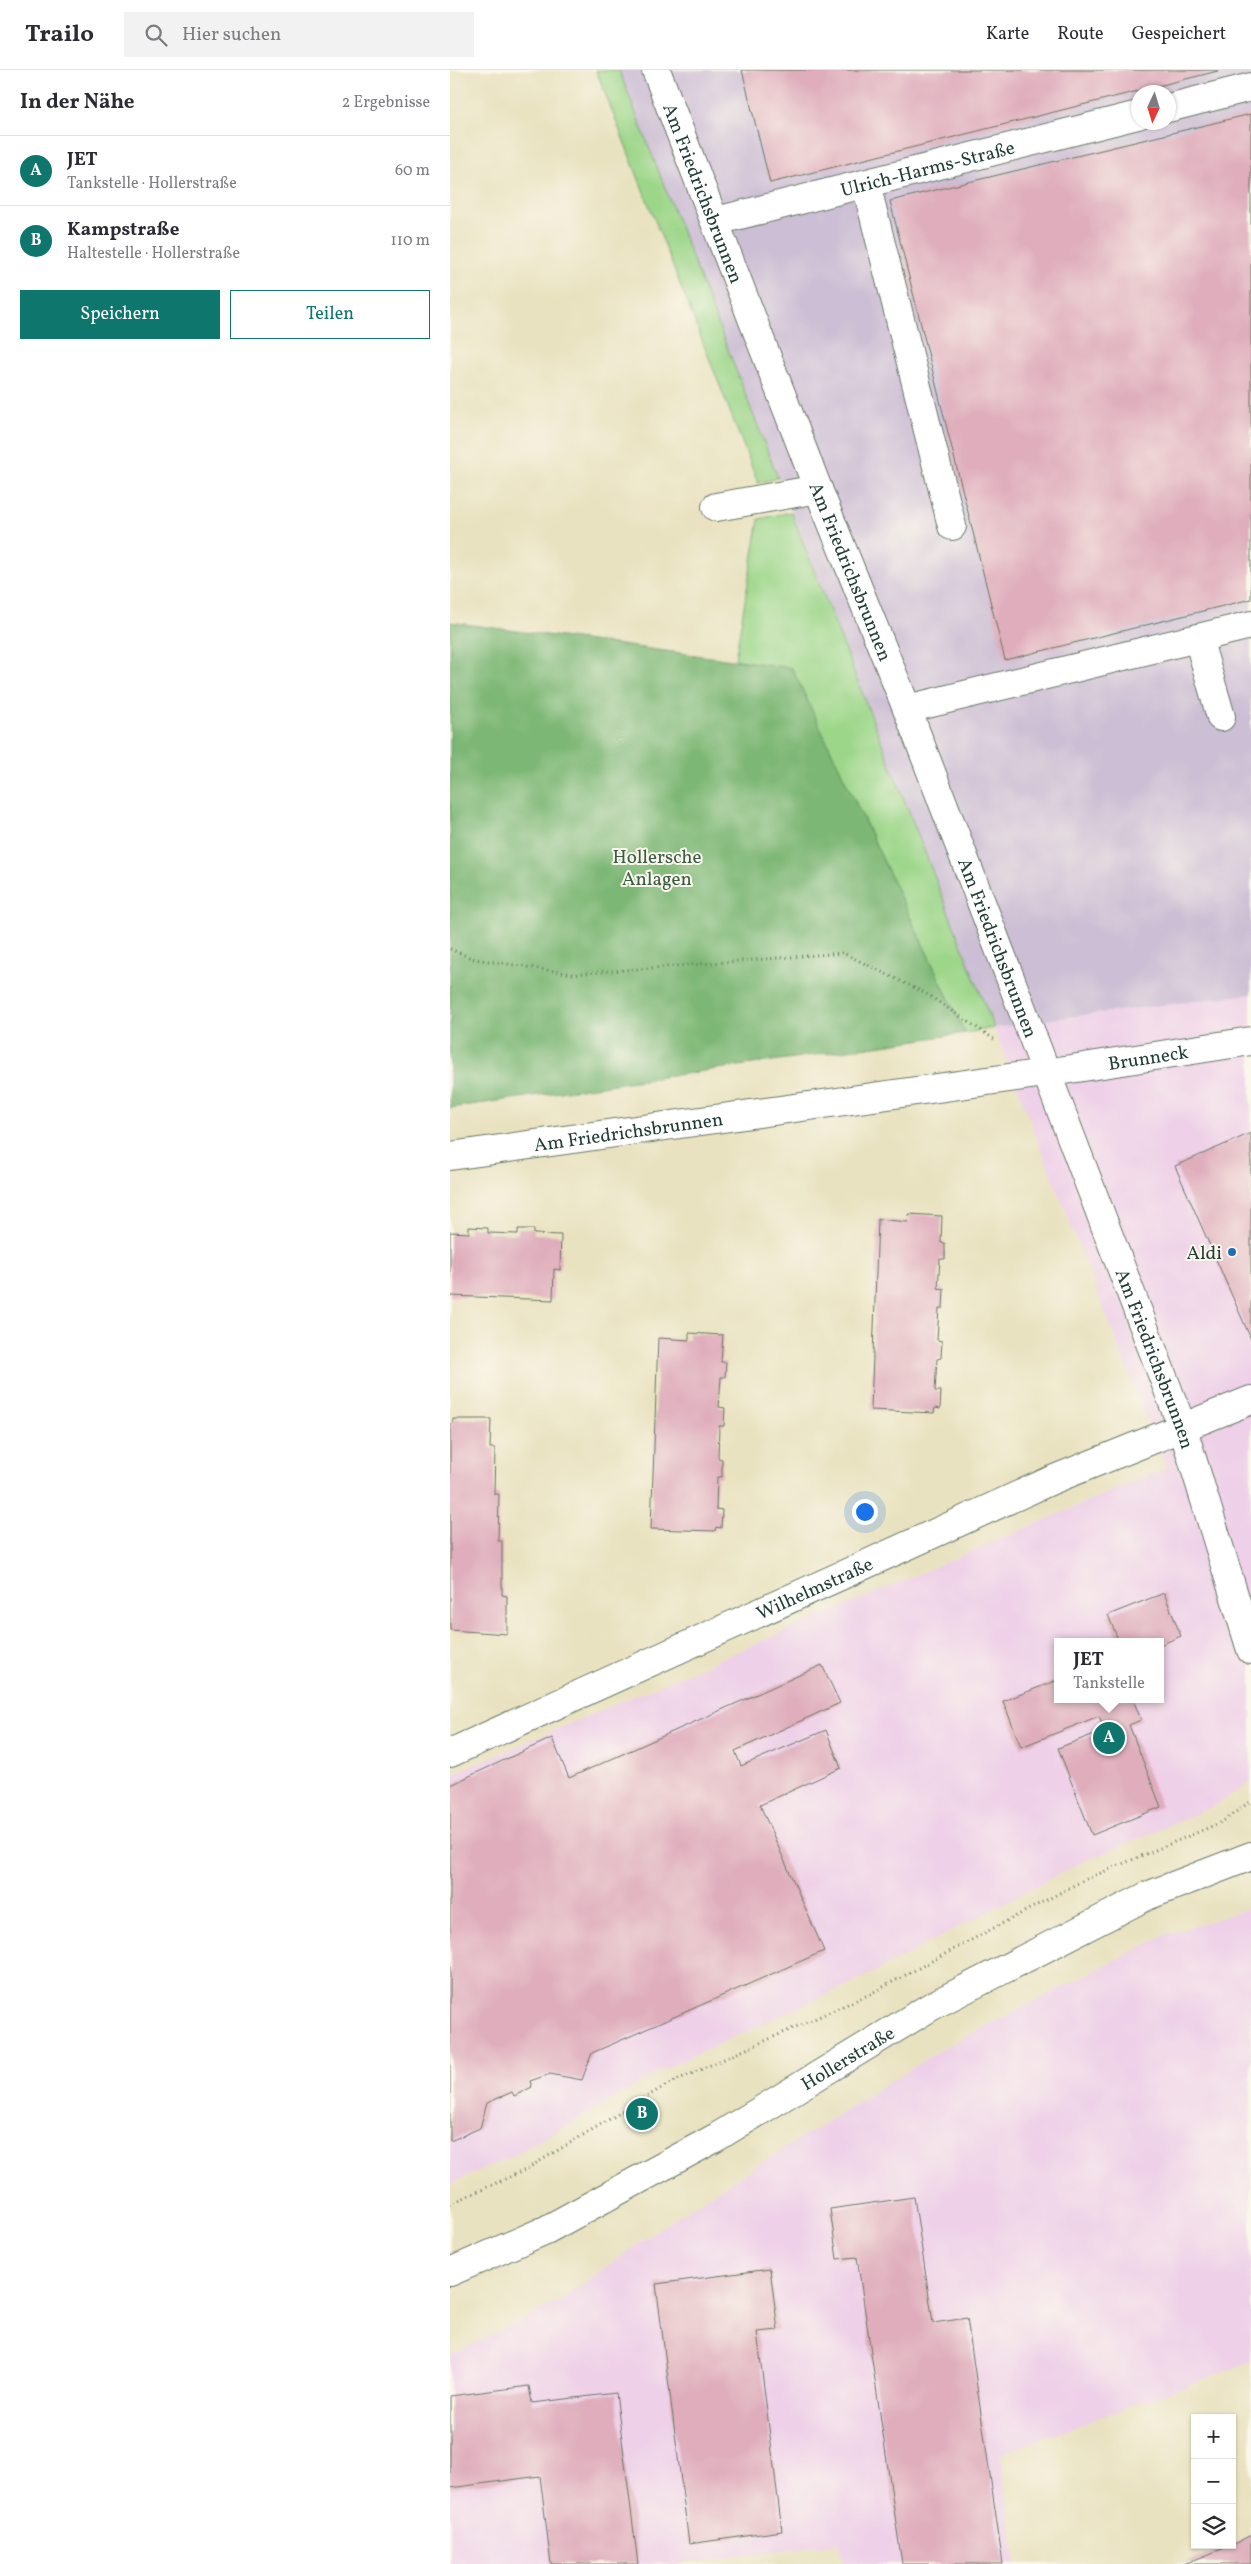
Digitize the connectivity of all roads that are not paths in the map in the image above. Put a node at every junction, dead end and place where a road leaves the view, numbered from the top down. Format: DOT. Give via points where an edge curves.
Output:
graph roads {
  1 [pos="656,70"];
  2 [pos="1251,87"];
  3 [pos="1176,106"];
  4 [pos="1131,117"];
  5 [pos="866,184"];
  6 [pos="716,221"];
  7 [pos="818,489"];
  8 [pos="716,507"];
  9 [pos="952,526"];
  10 [pos="1251,625"];
  11 [pos="1198,638"];
  12 [pos="907,709"];
  13 [pos="1221,717"];
  14 [pos="1251,1041"];
  15 [pos="1045,1073"];
  16 [pos="450,1156"];
  17 [pos="1251,1400"];
  18 [pos="1183,1430"];
  19 [pos="1251,1650"];
  20 [pos="450,1753"];
  21 [pos="1251,1856"];
  22 [pos="450,2272"];
  1 -- 6 [label="street, Am Friedrichsbrunnen"];
  2 -- 3 [label="street"];
  4 -- 5 [label="street, Ulrich-Harms-Straße"];
  5 -- 6 [label="street, Ulrich-Harms-Straße"];
  5 -- 9 [label="street"];
  6 -- 7 [label="street, Am Friedrichsbrunnen"];
  7 -- 8 [label="street"];
  7 -- 12 [label="street, Am Friedrichsbrunnen"];
  10 -- 11 [label="street"];
  11 -- 12 [label="street"];
  11 -- 13 [label="street"];
  12 -- 15 [label="street, Am Friedrichsbrunnen"];
  14 -- 15 [label="street, Brunneck"];
  15 -- 16 [label="street, Am Friedrichsbrunnen"];
  15 -- 18 [label="street, Am Friedrichsbrunnen"];
  17 -- 18 [label="street, Wilhelmstraße"];
  18 -- 19 [label="street, Am Friedrichsbrunnen"];
  18 -- 20 [label="street, Wilhelmstraße" via="1052,1480"];
  21 -- 22 [label="street, Hollerstraße" via="1147,1896 932,2006 717,2137 546,2230"];
}
